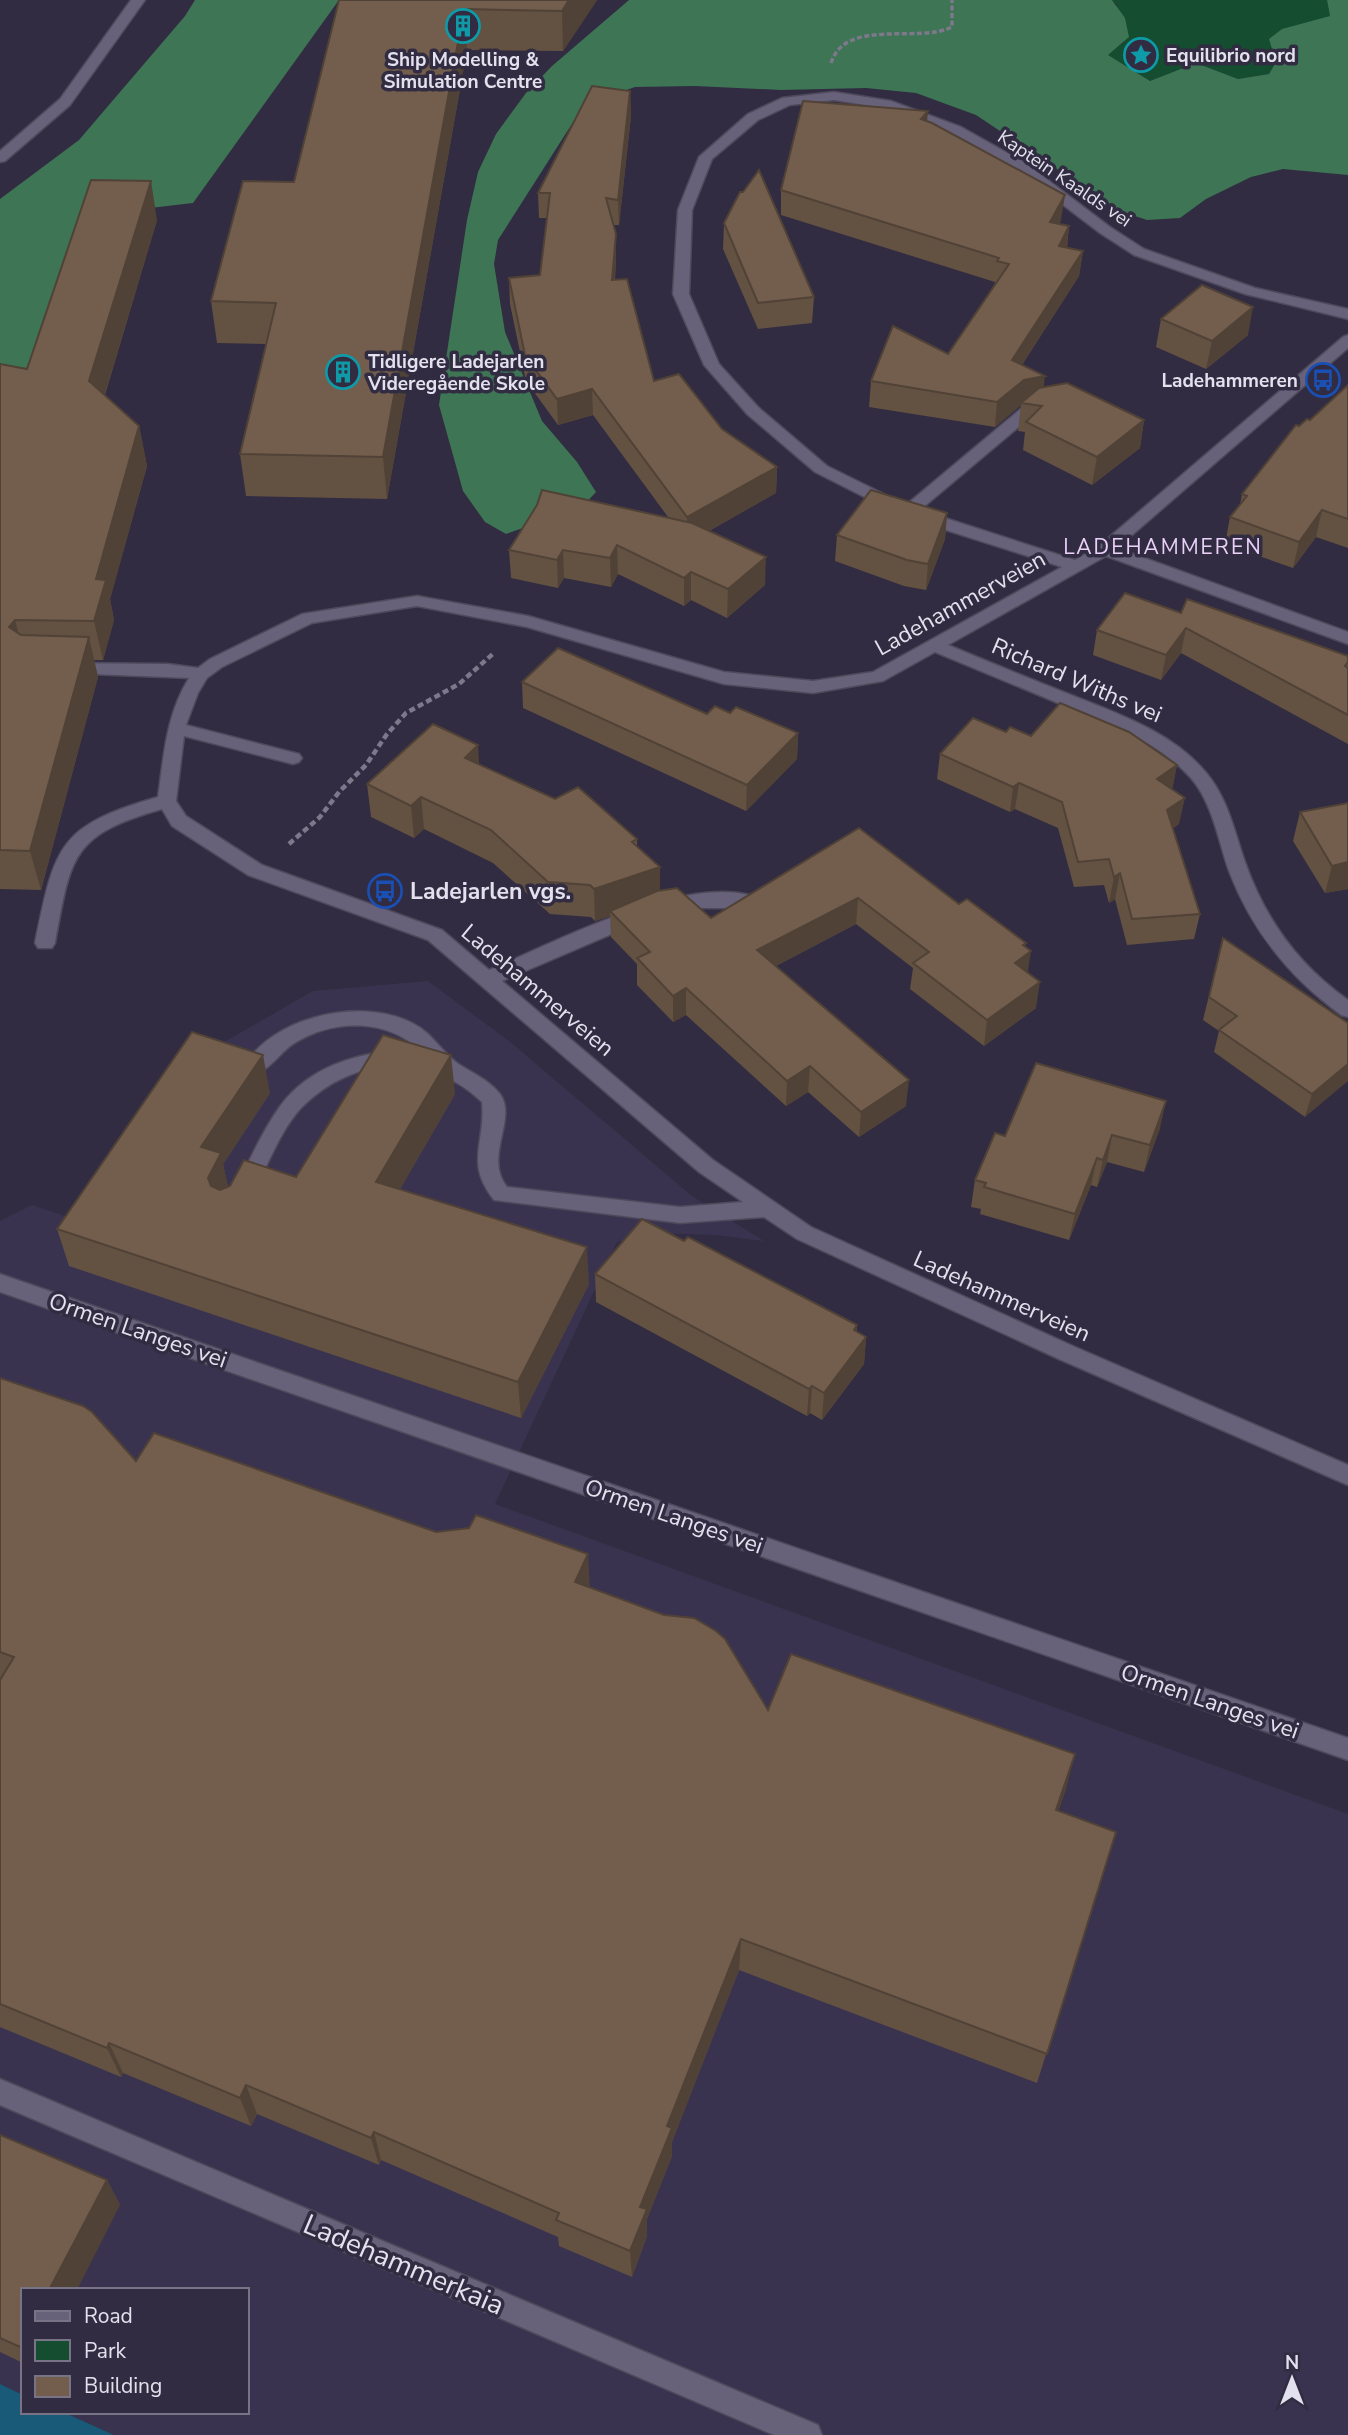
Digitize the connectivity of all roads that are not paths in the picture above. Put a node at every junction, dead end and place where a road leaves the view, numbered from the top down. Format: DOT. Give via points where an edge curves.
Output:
graph roads {
  1 [pos="138,0"];
  2 [pos="0,158"];
  3 [pos="1348,314"];
  4 [pos="1348,340"];
  5 [pos="1064,404"];
  6 [pos="908,512"];
  7 [pos="1105,550"];
  8 [pos="1077,566"];
  9 [pos="1348,638"];
  10 [pos="936,646"];
  11 [pos="45,666"];
  12 [pos="201,674"];
  13 [pos="176,728"];
  14 [pos="293,758"];
  15 [pos="167,801"];
  16 [pos="746,901"];
  17 [pos="45,943"];
  18 [pos="487,979"];
  19 [pos="1348,1010"];
  20 [pos="448,1066"];
  21 [pos="252,1069"];
  22 [pos="236,1206"];
  23 [pos="768,1208"];
  24 [pos="0,1283"];
  25 [pos="1348,1475"];
  26 [pos="1348,1749"];
  27 [pos="0,2092"];
  28 [pos="808,2435"];
  1 -- 2 [label="street" via="65,102"];
  3 -- 6 [label="street, Kaptein Kaalds vei" via="1250,291 1139,252 1022,167 956,131 886,104 834,96 787,101 753,117 706,157 685,209 681,294 712,365 753,411 821,469"];
  4 -- 7 [label="street, Ladehammerveien"];
  5 -- 6 [label="street" via="1030,410"];
  6 -- 8 [label="street, Kaptein Kaalds vei"];
  7 -- 8 [label="street, Ladehammerveien"];
  7 -- 9 [label="street"];
  8 -- 10 [label="street, Ladehammerveien"];
  10 -- 12 [label="street, Ladehammerveien" via="877,677 813,687 724,678 528,622 417,601 308,618"];
  10 -- 19 [label="street, Richard Withs vei" via="1127,725 1168,747 1199,775 1218,810 1239,872 1269,936 1315,988"];
  11 -- 12 [label="street"];
  12 -- 13 [label="street"];
  13 -- 14 [label="street"];
  13 -- 15 [label="street"];
  15 -- 17 [label="street" via="94,826 71,846 58,880"];
  15 -- 18 [label="street, Ladehammerveien" via="178,821 255,870 435,935"];
  16 -- 18 [label="street" via="700,901 653,909"];
  18 -- 23 [label="street, Ladehammerveien" via="706,1166"];
  20 -- 21 [label="street" via="403,1026 346,1018 311,1026 285,1039"];
  20 -- 22 [label="street" via="374,1059 315,1082 291,1105"];
  20 -- 23 [label="street" via="468,1075 492,1100 493,1126 485,1158 490,1183 500,1194 680,1215"];
  23 -- 25 [label="street, Ladehammerveien" via="804,1233"];
  24 -- 26 [label="street, Ormen Langes vei"];
  27 -- 28 [label="street, Ladehammerkaia"];
}
